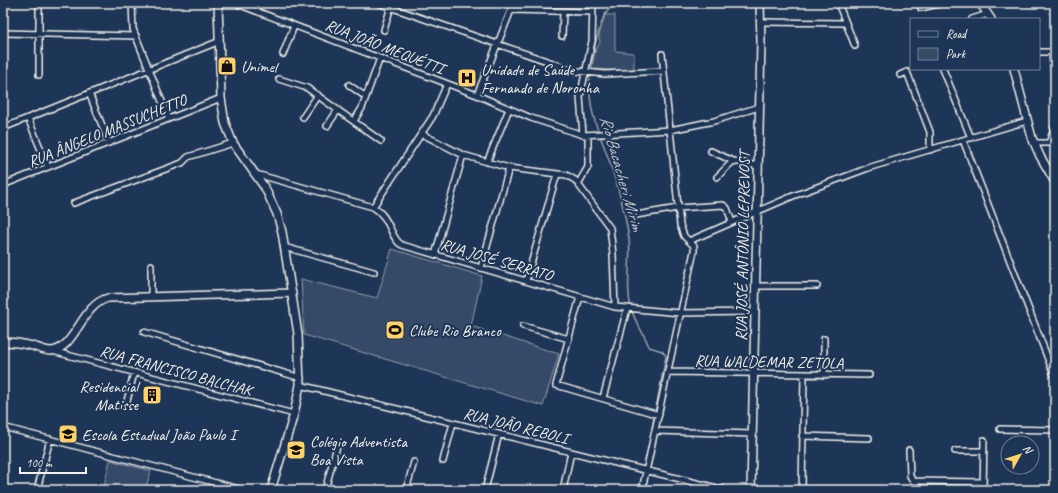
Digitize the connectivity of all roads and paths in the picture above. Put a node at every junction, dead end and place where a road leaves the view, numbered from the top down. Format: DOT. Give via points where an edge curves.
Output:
graph roads {
  1 [pos="39,3"];
  2 [pos="132,3"];
  3 [pos="218,3"];
  4 [pos="235,3"];
  5 [pos="378,3"];
  6 [pos="514,3"];
  7 [pos="593,3"];
  8 [pos="742,3"];
  9 [pos="760,3"];
  10 [pos="838,3"];
  11 [pos="942,3"];
  12 [pos="980,3"];
  13 [pos="724,4"];
  14 [pos="391,5"];
  15 [pos="921,8"];
  16 [pos="511,10"];
  17 [pos="563,12"];
  18 [pos="592,12"];
  19 [pos="989,17"];
  20 [pos="760,22"];
  21 [pos="845,23"];
  22 [pos="294,26"];
  23 [pos="384,30"];
  24 [pos="3,33"];
  25 [pos="39,34"];
  26 [pos="136,36"];
  27 [pos="562,36"];
  28 [pos="220,41"];
  29 [pos="497,44"];
  30 [pos="855,46"];
  31 [pos="1040,52"];
  32 [pos="1053,52"];
  33 [pos="283,54"];
  34 [pos="662,54"];
  35 [pos="380,58"];
  36 [pos="150,69"];
  37 [pos="943,70"];
  38 [pos="1014,70"];
  39 [pos="664,71"];
  40 [pos="586,72"];
  41 [pos="39,75"];
  42 [pos="900,75"];
  43 [pos="279,79"];
  44 [pos="349,84"];
  45 [pos="447,84"];
  46 [pos="1055,89"];
  47 [pos="89,93"];
  48 [pos="318,96"];
  49 [pos="477,96"];
  50 [pos="366,97"];
  51 [pos="221,98"];
  52 [pos="759,106"];
  53 [pos="509,109"];
  54 [pos="338,110"];
  55 [pos="303,117"];
  56 [pos="28,118"];
  57 [pos="169,119"];
  58 [pos="354,121"];
  59 [pos="1027,121"];
  60 [pos="327,126"];
  61 [pos="1055,126"];
  62 [pos="3,128"];
  63 [pos="670,130"];
  64 [pos="422,134"];
  65 [pos="586,135"];
  66 [pos="971,138"];
  67 [pos="381,140"];
  68 [pos="963,140"];
  69 [pos="109,143"];
  70 [pos="233,143"];
  71 [pos="1034,143"];
  72 [pos="1049,143"];
  73 [pos="1055,143"];
  74 [pos="930,150"];
  75 [pos="711,152"];
  76 [pos="463,155"];
  77 [pos="733,161"];
  78 [pos="487,162"];
  79 [pos="758,166"];
  80 [pos="48,167"];
  81 [pos="509,168"];
  82 [pos="256,174"];
  83 [pos="557,174"];
  84 [pos="717,177"];
  85 [pos="1055,182"];
  86 [pos="578,184"];
  87 [pos="3,185"];
  88 [pos="74,202"];
  89 [pos="373,207"];
  90 [pos="678,208"];
  91 [pos="757,212"];
  92 [pos="636,215"];
  93 [pos="732,222"];
  94 [pos="699,237"];
  95 [pos="689,241"];
  96 [pos="694,246"];
  97 [pos="284,247"];
  98 [pos="435,254"];
  99 [pos="150,265"];
  100 [pos="481,268"];
  101 [pos="374,272"];
  102 [pos="526,281"];
  103 [pos="755,286"];
  104 [pos="817,286"];
  105 [pos="292,293"];
  106 [pos="151,297"];
  107 [pos="580,297"];
  108 [pos="615,307"];
  109 [pos="630,309"];
  110 [pos="755,312"];
  111 [pos="680,313"];
  112 [pos="523,326"];
  113 [pos="144,332"];
  114 [pos="824,338"];
  115 [pos="569,339"];
  116 [pos="3,342"];
  117 [pos="51,351"];
  118 [pos="668,372"];
  119 [pos="134,373"];
  120 [pos="754,373"];
  121 [pos="804,374"];
  122 [pos="824,375"];
  123 [pos="869,376"];
  124 [pos="1055,377"];
  125 [pos="301,381"];
  126 [pos="603,398"];
  127 [pos="127,401"];
  128 [pos="294,414"];
  129 [pos="659,415"];
  130 [pos="453,422"];
  131 [pos="3,426"];
  132 [pos="1000,429"];
  133 [pos="1055,430"];
  134 [pos="656,431"];
  135 [pos="499,434"];
  136 [pos="752,434"];
  137 [pos="802,436"];
  138 [pos="869,438"];
  139 [pos="50,439"];
  140 [pos="984,440"];
  141 [pos="337,446"];
  142 [pos="909,450"];
  143 [pos="955,451"];
  144 [pos="984,451"];
  145 [pos="571,452"];
  146 [pos="443,461"];
  147 [pos="414,462"];
  148 [pos="646,470"];
  149 [pos="983,482"];
  150 [pos="37,490"];
  151 [pos="243,490"];
  152 [pos="271,490"];
  153 [pos="325,490"];
  154 [pos="406,490"];
  155 [pos="485,490"];
  156 [pos="563,490"];
  157 [pos="642,490"];
  158 [pos="725,490"];
  159 [pos="751,490"];
  160 [pos="802,490"];
  161 [pos="983,490"];
  1 -- 25 [label="street"];
  2 -- 26 [label="street" via="132,25"];
  3 -- 28 [label="street"];
  4 -- 22 [label="street, RUA JOÃO MEQUÉTTI"];
  5 -- 14 [label="street"];
  6 -- 16 [label="street"];
  7 -- 18 [label="street"];
  8 -- 13 [label="street"];
  9 -- 20 [label="street, RUA JOSÉ ANTÔNIO LEPREVOST"];
  10 -- 21 [label="street"];
  11 -- 15 [label="street"];
  12 -- 19 [label="street"];
  14 -- 23 [label="street"];
  14 -- 29 [label="street"];
  16 -- 17 [label="street"];
  16 -- 29 [label="street"];
  17 -- 18 [label="street"];
  17 -- 27 [label="street"];
  18 -- 40 [label="street" via="592,41"];
  20 -- 21 [label="street"];
  20 -- 52 [label="street, RUA JOSÉ ANTÔNIO LEPREVOST"];
  21 -- 30 [label="street"];
  22 -- 33 [label="street"];
  22 -- 35 [label="street, RUA JOÃO MEQUÉTTI"];
  24 -- 25 [label="street"];
  25 -- 26 [label="street"];
  25 -- 41 [label="street"];
  26 -- 36 [label="street"];
  28 -- 36 [label="street"];
  28 -- 51 [label="street"];
  29 -- 40 [label="street"];
  29 -- 49 [label="street"];
  31 -- 32 [label="street"];
  32 -- 46 [label="street"];
  34 -- 39 [label="street"];
  35 -- 45 [label="street, RUA JOÃO MEQUÉTTI"];
  35 -- 50 [label="street"];
  36 -- 47 [label="street"];
  36 -- 57 [label="street"];
  37 -- 66 [label="street"];
  38 -- 59 [label="street"];
  39 -- 40 [label="street"];
  39 -- 63 [label="street"];
  40 -- 65 [label="street" via="580,97"];
  42 -- 74 [label="street" via="906,72 930,132"];
  43 -- 48 [label="street" via="307,88"];
  44 -- 50 [label="street"];
  45 -- 49 [label="street, RUA JOÃO MEQUÉTTI"];
  45 -- 64 [label="street"];
  47 -- 56 [label="street"];
  47 -- 69 [label="street"];
  48 -- 54 [label="street"];
  48 -- 55 [label="street"];
  49 -- 53 [label="street, RUA JOÃO MEQUÉTTI"];
  50 -- 58 [label="street"];
  51 -- 57 [label="street, RUA ÂNGELO MASSUCHETTO"];
  51 -- 70 [label="street" via="225,123"];
  52 -- 63 [label="street, RUA JOÃO MEQUÉTTI" via="714,121"];
  52 -- 79 [label="street, RUA JOSÉ ANTÔNIO LEPREVOST"];
  53 -- 65 [label="street, RUA JOÃO MEQUÉTTI"];
  53 -- 78 [label="street"];
  54 -- 58 [label="street"];
  54 -- 60 [label="street"];
  56 -- 62 [label="street"];
  56 -- 80 [label="street"];
  57 -- 69 [label="street, RUA ÂNGELO MASSUCHETTO"];
  58 -- 67 [label="street"];
  59 -- 66 [label="street"];
  59 -- 71 [label="street"];
  61 -- 72 [label="street"];
  63 -- 65 [label="street, RUA JOÃO MEQUÉTTI"];
  63 -- 90 [label="street"];
  64 -- 76 [label="street"];
  64 -- 89 [label="street"];
  65 -- 86 [label="street" via="588,167"];
  66 -- 68 [label="street"];
  68 -- 74 [label="street"];
  68 -- 124 [label="street"];
  69 -- 80 [label="street, RUA ÂNGELO MASSUCHETTO"];
  70 -- 82 [label="street"];
  70 -- 88 [label="street" via="188,157 182,163"];
  71 -- 72 [label="street"];
  71 -- 85 [label="street"];
  72 -- 73 [label="street"];
  74 -- 91 [label="street" via="855,173"];
  75 -- 77 [label="street"];
  76 -- 78 [label="street"];
  76 -- 98 [label="street"];
  77 -- 79 [label="street"];
  77 -- 84 [label="street"];
  78 -- 81 [label="street"];
  79 -- 91 [label="street, RUA JOSÉ ANTÔNIO LEPREVOST"];
  80 -- 87 [label="street, RUA ÂNGELO MASSUCHETTO"];
  81 -- 83 [label="street"];
  81 -- 100 [label="street"];
  82 -- 89 [label="street"];
  82 -- 97 [label="street" via="273,204 280,223"];
  83 -- 86 [label="street" via="569,176"];
  83 -- 102 [label="street"];
  86 -- 108 [label="street" via="610,228"];
  89 -- 98 [label="street, RUA JOSÉ SERRATO" via="384,216 399,244"];
  90 -- 92 [label="street"];
  90 -- 93 [label="street" via="725,205"];
  90 -- 95 [label="street" via="682,233"];
  91 -- 93 [label="street"];
  91 -- 103 [label="street, RUA JOSÉ ANTÔNIO LEPREVOST"];
  93 -- 94 [label="street"];
  94 -- 95 [label="street"];
  94 -- 96 [label="street"];
  95 -- 96 [label="street"];
  96 -- 111 [label="street" via="694,258"];
  97 -- 101 [label="street"];
  97 -- 105 [label="street"];
  98 -- 100 [label="street, RUA JOSÉ SERRATO"];
  99 -- 106 [label="street"];
  100 -- 102 [label="street, RUA JOSÉ SERRATO"];
  102 -- 107 [label="street, RUA JOSÉ SERRATO"];
  103 -- 104 [label="street"];
  103 -- 110 [label="street, RUA JOSÉ ANTÔNIO LEPREVOST"];
  105 -- 106 [label="street"];
  105 -- 125 [label="street"];
  106 -- 117 [label="street" via="102,299 92,306 67,342"];
  107 -- 108 [label="street, RUA JOSÉ SERRATO"];
  107 -- 115 [label="street"];
  108 -- 109 [label="street, RUA JOSÉ SERRATO"];
  109 -- 111 [label="street, RUA JOSÉ SERRATO"];
  109 -- 126 [label="street"];
  110 -- 111 [label="street, RUA JOSÉ SERRATO"];
  110 -- 120 [label="street, RUA JOSÉ ANTÔNIO LEPREVOST"];
  111 -- 118 [label="street"];
  112 -- 115 [label="street"];
  113 -- 125 [label="street, RUA JOÃO REBOLI"];
  114 -- 122 [label="street"];
  115 -- 126 [label="street" via="556,385"];
  116 -- 117 [label="street" via="20,343"];
  117 -- 119 [label="street, RUA FRANCISCO BALCHAK"];
  118 -- 120 [label="street, RUA WALDEMAR ZETOLA"];
  118 -- 129 [label="street"];
  119 -- 127 [label="street"];
  119 -- 128 [label="street, RUA FRANCISCO BALCHAK"];
  120 -- 121 [label="street, RUA WALDEMAR ZETOLA"];
  120 -- 136 [label="street, RUA JOSÉ ANTÔNIO LEPREVOST"];
  121 -- 122 [label="street, RUA WALDEMAR ZETOLA"];
  121 -- 137 [label="street"];
  122 -- 123 [label="street, RUA WALDEMAR ZETOLA"];
  125 -- 128 [label="street"];
  125 -- 130 [label="street, RUA JOÃO REBOLI"];
  126 -- 129 [label="street"];
  128 -- 152 [label="street"];
  129 -- 134 [label="street"];
  130 -- 135 [label="street, RUA JOÃO REBOLI"];
  130 -- 146 [label="street"];
  131 -- 139 [label="street"];
  132 -- 133 [label="street"];
  134 -- 136 [label="street"];
  134 -- 148 [label="street"];
  135 -- 145 [label="street, RUA JOÃO REBOLI"];
  135 -- 155 [label="street"];
  136 -- 159 [label="street, RUA JOSÉ ANTÔNIO LEPREVOST"];
  137 -- 138 [label="street"];
  137 -- 160 [label="street"];
  139 -- 150 [label="street"];
  139 -- 151 [label="street"];
  140 -- 144 [label="street"];
  141 -- 153 [label="street"];
  142 -- 149 [label="street" via="911,480 915,482"];
  143 -- 144 [label="street"];
  144 -- 149 [label="street"];
  145 -- 148 [label="street, RUA JOÃO REBOLI"];
  145 -- 156 [label="street"];
  147 -- 154 [label="street"];
  148 -- 157 [label="street"];
  148 -- 158 [label="street, RUA JOÃO REBOLI"];
  149 -- 161 [label="street"];
}
